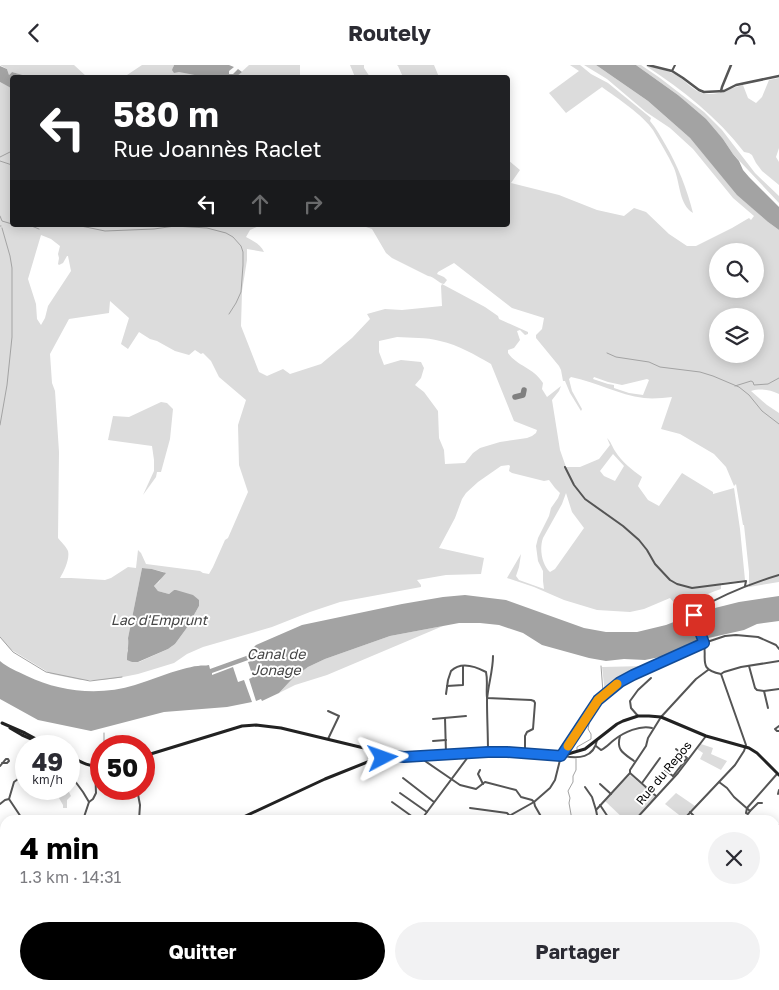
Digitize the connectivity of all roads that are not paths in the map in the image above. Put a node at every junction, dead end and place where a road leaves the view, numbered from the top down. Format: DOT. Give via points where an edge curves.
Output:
graph roads {
  1 [pos="648,65"];
  2 [pos="675,65"];
  3 [pos="731,65"];
  4 [pos="672,71"];
  5 [pos="779,76"];
  6 [pos="721,91"];
  7 [pos="565,467"];
  8 [pos="779,575"];
  9 [pos="745,586"];
  10 [pos="704,643"];
  11 [pos="779,649"];
  12 [pos="493,656"];
  13 [pos="779,661"];
  14 [pos="463,665"];
  15 [pos="749,666"];
  16 [pos="708,670"];
  17 [pos="721,674"];
  18 [pos="651,678"];
  19 [pos="447,686"];
  20 [pos="779,689"];
  21 [pos="764,691"];
  22 [pos="446,694"];
  23 [pos="487,698"];
  24 [pos="768,708"];
  25 [pos="328,711"];
  26 [pos="466,716"];
  27 [pos="638,716"];
  28 [pos="661,717"];
  29 [pos="446,718"];
  30 [pos="433,719"];
  31 [pos="1,723"];
  32 [pos="779,726"];
  33 [pos="653,729"];
  34 [pos="779,731"];
  35 [pos="29,735"];
  36 [pos="620,736"];
  37 [pos="706,737"];
  38 [pos="328,739"];
  39 [pos="446,740"];
  40 [pos="597,740"];
  41 [pos="434,741"];
  42 [pos="596,746"];
  43 [pos="746,747"];
  44 [pos="676,749"];
  45 [pos="488,752"];
  46 [pos="155,753"];
  47 [pos="469,753"];
  48 [pos="525,753"];
  49 [pos="379,754"];
  50 [pos="387,754"];
  51 [pos="446,754"];
  52 [pos="421,756"];
  53 [pos="562,756"];
  54 [pos="660,758"];
  55 [pos="688,758"];
  56 [pos="635,762"];
  57 [pos="2,763"];
  58 [pos="0,766"];
  59 [pos="480,769"];
  60 [pos="665,770"];
  61 [pos="630,773"];
  62 [pos="778,774"];
  63 [pos="674,777"];
  64 [pos="402,778"];
  65 [pos="452,779"];
  66 [pos="15,781"];
  67 [pos="718,782"];
  68 [pos="483,783"];
  69 [pos="600,783"];
  70 [pos="642,783"];
  71 [pos="584,787"];
  72 [pos="80,788"];
  73 [pos="779,790"];
  74 [pos="400,793"];
  75 [pos="611,793"];
  76 [pos="778,794"];
  77 [pos="657,797"];
  78 [pos="9,799"];
  79 [pos="92,800"];
  80 [pos="139,800"];
  81 [pos="89,802"];
  82 [pos="392,802"];
  83 [pos="434,802"];
  84 [pos="534,802"];
  85 [pos="762,803"];
  86 [pos="0,804"];
  87 [pos="600,805"];
  88 [pos="470,807"];
  89 [pos="747,808"];
  90 [pos="596,810"];
  91 [pos="426,812"];
  92 [pos="690,812"];
  93 [pos="20,815"];
  94 [pos="84,815"];
  95 [pos="139,815"];
  96 [pos="248,815"];
  97 [pos="409,815"];
  98 [pos="424,815"];
  99 [pos="509,815"];
  100 [pos="512,815"];
  101 [pos="540,815"];
  102 [pos="596,815"];
  103 [pos="607,815"];
  104 [pos="639,815"];
  105 [pos="688,815"];
  106 [pos="693,815"];
  1 -- 4 [label="street"];
  2 -- 4 [label="street"];
  3 -- 6 [label="street"];
  4 -- 6 [label="street" via="702,91"];
  5 -- 6 [label="street"];
  7 -- 9 [label="street" via="585,499 639,540 655,564 676,584 692,589 746,581"];
  8 -- 9 [label="street"];
  9 -- 10 [label="street" via="693,612"];
  10 -- 11 [label="street" via="725,636 748,635"];
  10 -- 16 [label="street"];
  10 -- 53 [label="street" via="620,682 598,700"];
  12 -- 23 [label="street"];
  13 -- 15 [label="street"];
  14 -- 19 [label="street" via="451,671"];
  14 -- 19 [label="street" via="463,685"];
  14 -- 23 [label="street" via="472,665 486,672"];
  15 -- 17 [label="street"];
  15 -- 21 [label="street" via="755,688"];
  16 -- 17 [label="street"];
  16 -- 28 [label="street"];
  17 -- 43 [label="street"];
  18 -- 27 [label="street" via="630,701"];
  19 -- 22 [label="street"];
  20 -- 21 [label="street"];
  21 -- 24 [label="street"];
  23 -- 45 [label="street"];
  23 -- 48 [label="street" via="534,701 533,729 525,736"];
  25 -- 38 [label="street" via="339,716"];
  26 -- 29 [label="street"];
  27 -- 28 [label="main road"];
  27 -- 40 [label="main road" via="617,724"];
  28 -- 33 [label="street"];
  28 -- 37 [label="main road"];
  29 -- 30 [label="street"];
  29 -- 39 [label="street"];
  31 -- 35 [label="main road"];
  32 -- 34 [label="street" via="775,729"];
  33 -- 36 [label="street" via="634,729"];
  33 -- 56 [label="street"];
  36 -- 42 [label="street" via="604,750"];
  36 -- 56 [label="street" via="620,750"];
  37 -- 43 [label="main road"];
  37 -- 55 [label="street, Rue du Repos"];
  38 -- 46 [label="main road" via="249,725"];
  38 -- 49 [label="main road" via="375,749"];
  39 -- 41 [label="street"];
  39 -- 51 [label="street"];
  40 -- 42 [label="street"];
  40 -- 53 [label="main road" via="585,749"];
  42 -- 53 [label="street" via="584,757"];
  43 -- 62 [label="main road" via="757,753"];
  43 -- 67 [label="street" via="735,765"];
  44 -- 55 [label="street"];
  45 -- 47 [label="main road"];
  45 -- 48 [label="main road"];
  47 -- 51 [label="main road"];
  47 -- 65 [label="street"];
  48 -- 53 [label="main road"];
  49 -- 50 [label="main road" via="384,758"];
  49 -- 50 [label="main road" via="385,749"];
  49 -- 96 [label="main road"];
  50 -- 52 [label="main road"];
  51 -- 52 [label="main road"];
  52 -- 65 [label="street"];
  53 -- 84 [label="street" via="550,789"];
  54 -- 70 [label="street"];
  55 -- 63 [label="street, Rue du Repos"];
  56 -- 61 [label="street"];
  57 -- 58 [label="street"];
  59 -- 68 [label="street" via="478,774"];
  60 -- 63 [label="street"];
  61 -- 70 [label="street"];
  61 -- 75 [label="street"];
  62 -- 89 [label="street"];
  63 -- 77 [label="street, Rue du Repos"];
  64 -- 83 [label="street"];
  65 -- 68 [label="street" via="476,789"];
  65 -- 83 [label="street"];
  66 -- 78 [label="street"];
  67 -- 89 [label="street"];
  67 -- 92 [label="street"];
  68 -- 84 [label="street" via="516,790 520,797"];
  69 -- 75 [label="street"];
  70 -- 77 [label="street"];
  71 -- 90 [label="street"];
  72 -- 81 [label="street"];
  73 -- 76 [label="street"];
  74 -- 91 [label="street"];
  75 -- 87 [label="street"];
  77 -- 104 [label="street, Rue du Repos"];
  78 -- 86 [label="street"];
  78 -- 93 [label="street"];
  79 -- 81 [label="street"];
  80 -- 95 [label="street"];
  81 -- 94 [label="street"];
  82 -- 97 [label="street"];
  83 -- 91 [label="street"];
  84 -- 100 [label="street"];
  84 -- 101 [label="street"];
  85 -- 89 [label="street" via="750,811"];
  87 -- 90 [label="street"];
  87 -- 103 [label="street"];
  88 -- 99 [label="street"];
  90 -- 102 [label="street"];
  91 -- 98 [label="street"];
  92 -- 105 [label="street"];
  92 -- 106 [label="street"];
}
